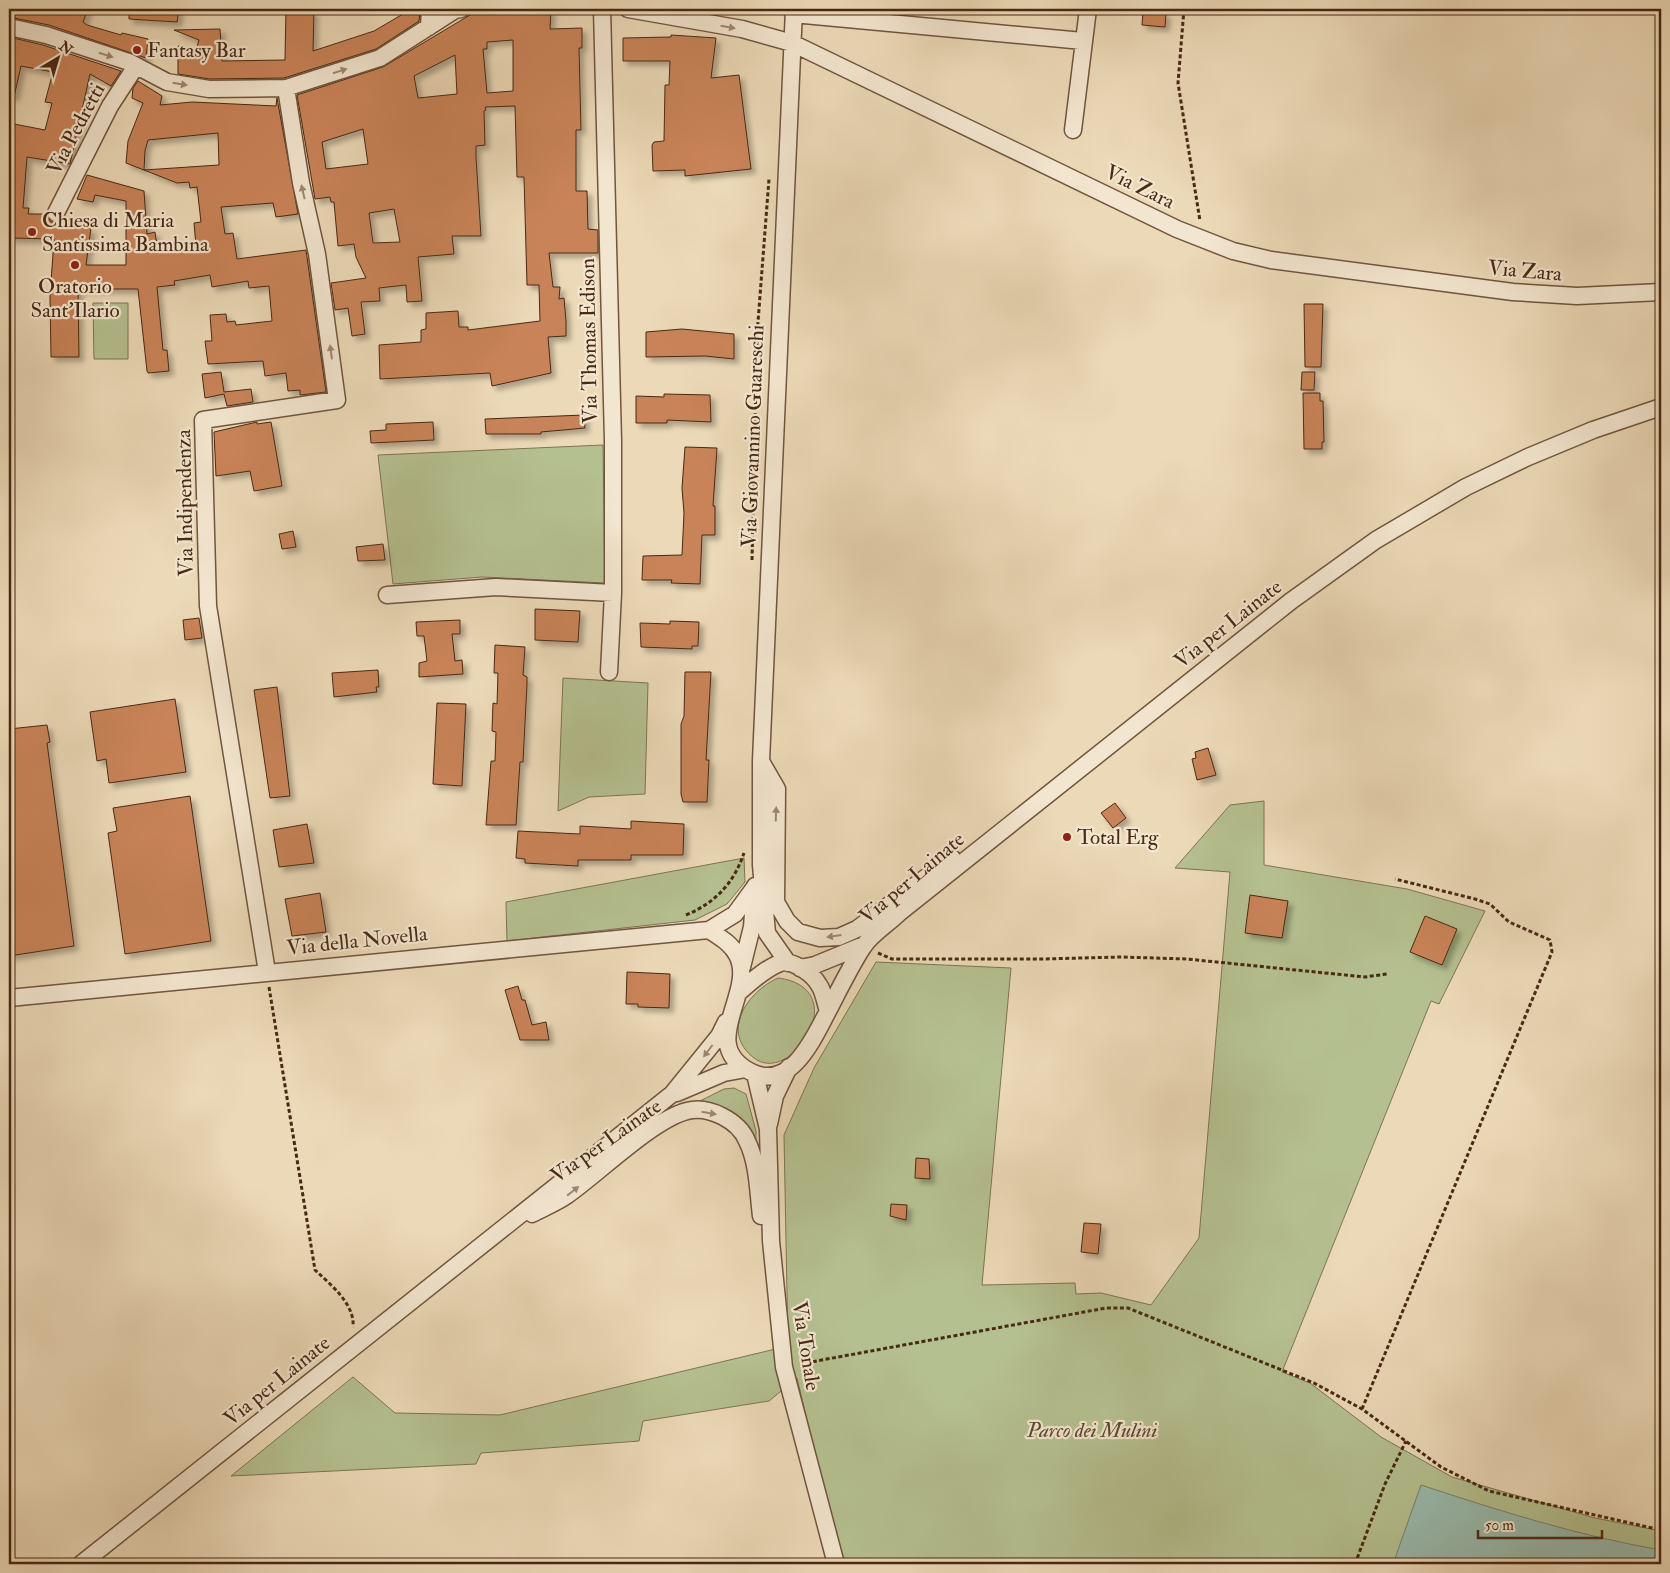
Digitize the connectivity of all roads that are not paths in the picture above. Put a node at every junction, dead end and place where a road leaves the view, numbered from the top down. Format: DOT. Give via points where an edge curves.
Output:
graph roads {
  1 [pos="430,9"];
  2 [pos="461,9"];
  3 [pos="602,9"];
  4 [pos="628,9"];
  5 [pos="1088,9"];
  6 [pos="794,11"];
  7 [pos="9,27"];
  8 [pos="429,27"];
  9 [pos="1083,40"];
  10 [pos="792,43"];
  11 [pos="136,66"];
  12 [pos="286,88"];
  13 [pos="1073,130"];
  14 [pos="56,214"];
  15 [pos="1661,292"];
  16 [pos="1661,407"];
  17 [pos="613,593"];
  18 [pos="387,595"];
  19 [pos="609,672"];
  20 [pos="760,761"];
  21 [pos="1020,816"];
  22 [pos="761,865"];
  23 [pos="754,888"];
  24 [pos="716,925"];
  25 [pos="759,930"];
  26 [pos="864,945"];
  27 [pos="794,965"];
  28 [pos="742,967"];
  29 [pos="267,972"];
  30 [pos="738,993"];
  31 [pos="9,998"];
  32 [pos="732,1009"];
  33 [pos="828,1011"];
  34 [pos="789,1067"];
  35 [pos="751,1072"];
  36 [pos="672,1094"];
  37 [pos="768,1129"];
  38 [pos="500,1231"];
  39 [pos="771,1241"];
  40 [pos="81,1564"];
  41 [pos="836,1564"];
  1 -- 8 [label="street"];
  2 -- 8 [label="street"];
  3 -- 17 [label="street, Via Thomas Edison" via="613,441"];
  4 -- 10 [label="street, Via Zara, one-way" via="742,30"];
  5 -- 9 [label="street"];
  6 -- 9 [label="street"];
  6 -- 10 [label="street, Via Giovannino Guareschi"];
  7 -- 11 [label="street, one-way" via="46,34"];
  12 -- 8 [label="street, one-way" via="380,58"];
  9 -- 13 [label="street"];
  10 -- 15 [label="street, Via Zara" via="1203,240 1233,251 1271,260 1512,292 1577,296"];
  10 -- 20 [label="street, Via Giovannino Guareschi"];
  11 -- 12 [label="street, one-way" via="167,82 209,89"];
  11 -- 14 [label="street, Via Pedretti" via="110,106"];
  29 -- 12 [label="street, Via Indipendenza, one-way" via="208,606 203,420 337,400 317,254 301,183"];
  16 -- 21 [label="street, Via per Lainate" via="1592,430 1520,460 1383,535 1291,601"];
  17 -- 18 [label="street" via="496,587"];
  17 -- 19 [label="street, Via Thomas Edison"];
  21 -- 20 [label="street, one-way" via="996,824 857,929 839,937 820,938 798,932 776,902 777,790"];
  20 -- 22 [label="street, Via Giovannino Guareschi"];
  21 -- 26 [label="street, Via per Lainate"];
  22 -- 23 [label="street"];
  22 -- 25 [label="street"];
  23 -- 24 [label="street" via="735,914"];
  23 -- 25 [label="street"];
  24 -- 25 [label="street, Via della Novella"];
  24 -- 28 [label="street"];
  24 -- 29 [label="street, Via della Novella"];
  25 -- 27 [label="street"];
  25 -- 28 [label="street, Via per Lainate"];
  26 -- 27 [label="street, Via per Lainate" via="815,965"];
  26 -- 33 [label="street, Via per Lainate"];
  27 -- 30 [label="street" via="781,962"];
  27 -- 33 [label="street" via="810,974 819,984"];
  28 -- 30 [label="street, Via per Lainate"];
  29 -- 31 [label="street, Via della Novella"];
  30 -- 32 [label="street, Via per Lainate"];
  32 -- 35 [label="street, Via per Lainate" via="727,1038 730,1050"];
  32 -- 36 [label="street, Via per Lainate, one-way" via="719,1036"];
  33 -- 34 [label="street" via="806,1052"];
  34 -- 35 [label="street" via="770,1075"];
  34 -- 37 [label="street" via="775,1096"];
  35 -- 36 [label="street, Via per Lainate" via="724,1073"];
  35 -- 37 [label="street"];
  36 -- 38 [label="street, Via per Lainate"];
  37 -- 39 [label="street, Via Tonale"];
  38 -- 39 [label="street, Via per Lainate, one-way" via="564,1197 656,1127 688,1111 695,1111 719,1114 740,1128 753,1159 762,1220"];
  38 -- 40 [label="street, Via per Lainate"];
  39 -- 41 [label="street, Via Tonale" via="784,1367"];
}
